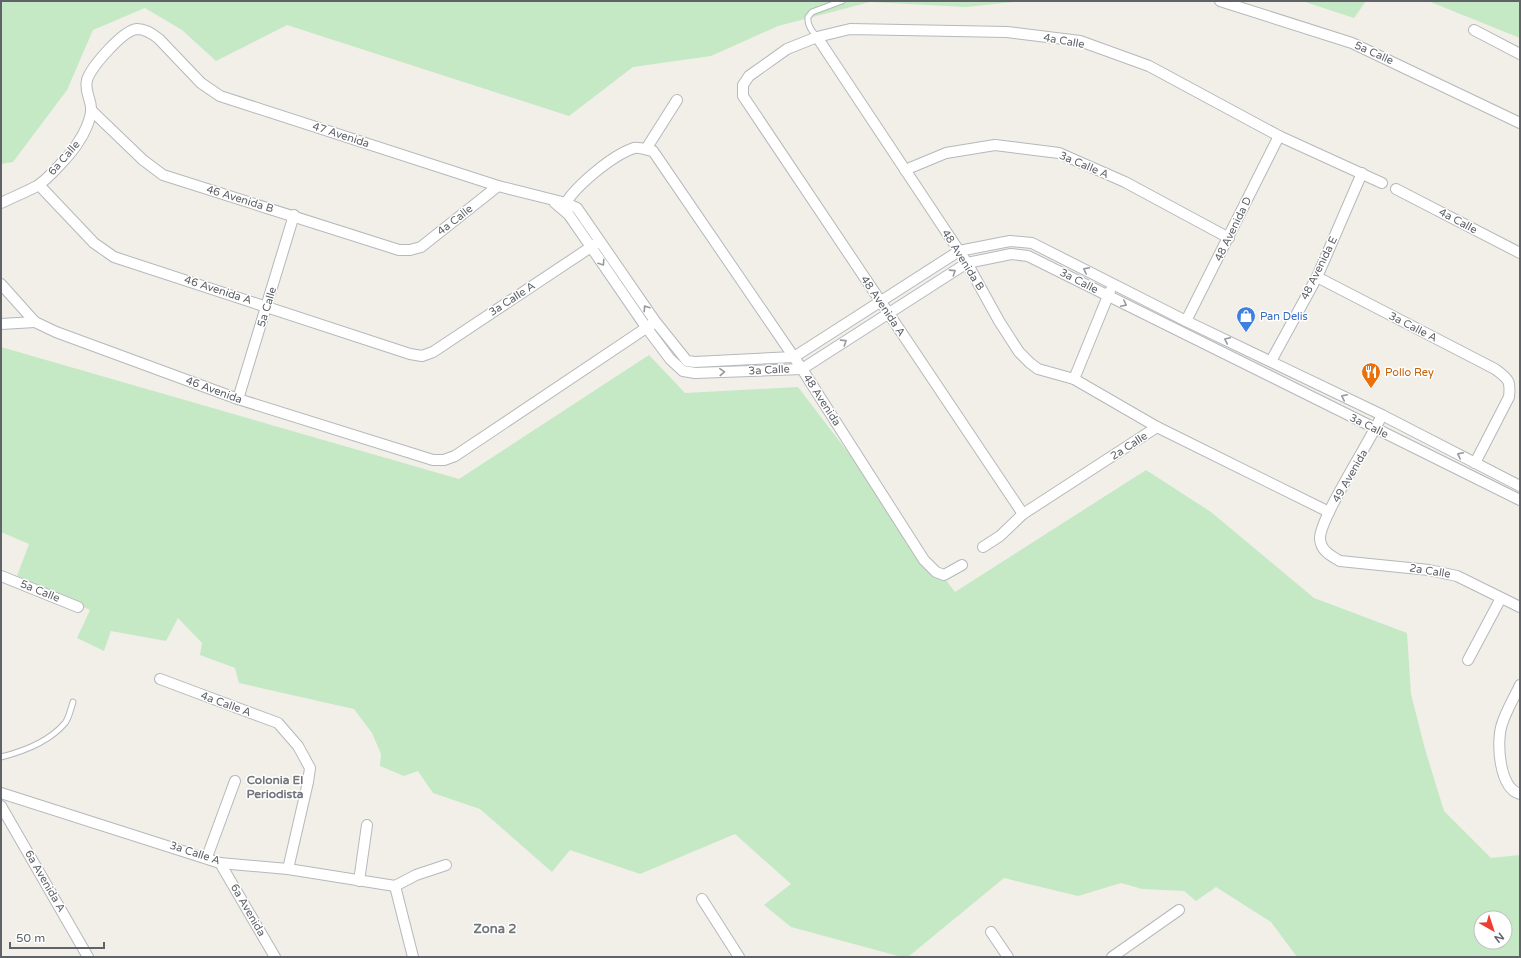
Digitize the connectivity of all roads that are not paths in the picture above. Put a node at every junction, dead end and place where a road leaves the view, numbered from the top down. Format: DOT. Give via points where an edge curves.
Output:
graph roads {
  1 [pos="842,1"];
  2 [pos="1220,1"];
  3 [pos="1474,30"];
  4 [pos="817,37"];
  5 [pos="1520,54"];
  6 [pos="743,96"];
  7 [pos="677,100"];
  8 [pos="91,110"];
  9 [pos="1520,123"];
  10 [pos="1278,136"];
  11 [pos="646,150"];
  12 [pos="905,170"];
  13 [pos="1362,173"];
  14 [pos="1382,183"];
  15 [pos="39,185"];
  16 [pos="498,186"];
  17 [pos="1396,189"];
  18 [pos="551,200"];
  19 [pos="1,203"];
  20 [pos="564,205"];
  21 [pos="294,215"];
  22 [pos="1229,238"];
  23 [pos="601,241"];
  24 [pos="592,247"];
  25 [pos="410,250"];
  26 [pos="959,251"];
  27 [pos="1520,253"];
  28 [pos="967,263"];
  29 [pos="1317,277"];
  30 [pos="1,284"];
  31 [pos="1114,284"];
  32 [pos="1108,296"];
  33 [pos="880,303"];
  34 [pos="267,306"];
  35 [pos="888,313"];
  36 [pos="655,321"];
  37 [pos="1186,321"];
  38 [pos="35,322"];
  39 [pos="1,324"];
  40 [pos="646,327"];
  41 [pos="422,356"];
  42 [pos="794,357"];
  43 [pos="1271,361"];
  44 [pos="802,369"];
  45 [pos="1074,379"];
  46 [pos="238,399"];
  47 [pos="1382,415"];
  48 [pos="1157,427"];
  49 [pos="1376,430"];
  50 [pos="1475,463"];
  51 [pos="1520,486"];
  52 [pos="1520,500"];
  53 [pos="1329,512"];
  54 [pos="1023,514"];
  55 [pos="1320,538"];
  56 [pos="983,547"];
  57 [pos="962,565"];
  58 [pos="1,576"];
  59 [pos="1501,598"];
  60 [pos="78,607"];
  61 [pos="1520,607"];
  62 [pos="1468,660"];
  63 [pos="160,679"];
  64 [pos="1520,685"];
  65 [pos="73,702"];
  66 [pos="1,757"];
  67 [pos="235,781"];
  68 [pos="1,793"];
  69 [pos="1520,794"];
  70 [pos="1,806"];
  71 [pos="367,825"];
  72 [pos="207,857"];
  73 [pos="220,862"];
  74 [pos="446,865"];
  75 [pos="288,869"];
  76 [pos="360,881"];
  77 [pos="395,886"];
  78 [pos="702,899"];
  79 [pos="1178,910"];
  80 [pos="992,932"];
  81 [pos="88,957"];
  82 [pos="276,957"];
  83 [pos="413,957"];
  84 [pos="739,957"];
  85 [pos="1008,957"];
  86 [pos="1112,957"];
  1 -- 4 [label="lane" via="812,12 808,17 807,22"];
  2 -- 9 [label="street, 5a Calle" via="1352,43"];
  3 -- 5 [label="street"];
  4 -- 6 [label="street, 4a Calle" via="787,49 749,76 744,85"];
  4 -- 10 [label="street, 4a Calle" via="850,28 1007,32 1080,41 1149,66"];
  4 -- 12 [label="street, 48 Avenida B"];
  6 -- 33 [label="street, 48 Avenida A"];
  7 -- 11 [label="street"];
  8 -- 15 [label="street, 6a Calle" via="80,141"];
  8 -- 16 [label="street, 47 Avenida" via="86,85 93,68 120,39 136,29 152,33 201,83 220,96"];
  8 -- 21 [label="street, 46 Avenida B" via="143,160 163,175"];
  10 -- 13 [label="street, 4a Calle"];
  10 -- 22 [label="street, 48 Avenida D"];
  11 -- 20 [label="street" via="636,148 616,157 587,180"];
  11 -- 42 [label="street, 48 Avenida" via="653,151 657,156"];
  12 -- 22 [label="street, 3a Calle A" via="946,153 995,145 1059,153 1125,182"];
  12 -- 26 [label="street, 48 Avenida B"];
  13 -- 14 [label="street, 4a Calle"];
  13 -- 29 [label="street, 48 Avenida E"];
  15 -- 19 [label="street, 6a Calle"];
  15 -- 34 [label="street, 46 Avenida A" via="110,255"];
  16 -- 18 [label="street, 47 Avenida"];
  16 -- 25 [label="street, 4a Calle" via="421,247"];
  17 -- 27 [label="street, 4a Calle"];
  18 -- 20 [label="street, 3a Calle"];
  20 -- 23 [label="street, 3a Calle" via="577,208"];
  20 -- 24 [label="street, 3a Calle"];
  21 -- 25 [label="street, 46 Avenida B" via="399,250"];
  21 -- 34 [label="street, 5a Calle"];
  22 -- 37 [label="street, 48 Avenida D"];
  23 -- 24 [label="street, 3a Calle A"];
  36 -- 23 [label="street, 3a Calle, one-way"];
  24 -- 40 [label="street, 3a Calle, one-way"];
  24 -- 41 [label="street, 3a Calle A" via="433,352"];
  26 -- 28 [label="street, 48 Avenida B"];
  31 -- 26 [label="street, 3a Calle, one-way" via="1032,243 1010,241"];
  26 -- 33 [label="street, 3a Calle"];
  28 -- 32 [label="street, 3a Calle" via="1011,254 1028,256"];
  35 -- 28 [label="street, 3a Calle, one-way"];
  28 -- 45 [label="street, 48 Avenida B" via="1019,352 1038,369"];
  29 -- 43 [label="street, 48 Avenida E"];
  29 -- 50 [label="street, 3a Calle A" via="1494,369 1508,379 1509,397"];
  30 -- 38 [label="street, 46 Avenida"];
  31 -- 32 [label="street"];
  31 -- 37 [label="street, 3a Calle"];
  32 -- 45 [label="street"];
  32 -- 49 [label="street, 3a Calle, one-way"];
  33 -- 35 [label="street, 48 Avenida A"];
  33 -- 42 [label="street, 3a Calle"];
  34 -- 41 [label="street, 46 Avenida A"];
  34 -- 46 [label="street, 5a Calle"];
  44 -- 35 [label="street, 3a Calle, one-way"];
  35 -- 54 [label="street, 48 Avenida A"];
  36 -- 40 [label="street"];
  36 -- 42 [label="street, 3a Calle" via="687,361"];
  43 -- 37 [label="street, 3a Calle, one-way"];
  38 -- 39 [label="street"];
  38 -- 46 [label="street, 46 Avenida"];
  40 -- 44 [label="street, 3a Calle, one-way" via="670,359 683,371 695,374"];
  40 -- 46 [label="street, 46 Avenida" via="455,456 444,460 434,460"];
  42 -- 44 [label="street, 48 Avenida"];
  47 -- 43 [label="street, 3a Calle, one-way"];
  44 -- 57 [label="street, 48 Avenida" via="924,560 936,572 944,575"];
  45 -- 48 [label="street, 48 Avenida B"];
  47 -- 49 [label="street, 49 Avenida"];
  50 -- 47 [label="street, 3a Calle, one-way"];
  48 -- 53 [label="street, 2a Calle"];
  48 -- 54 [label="street, 2a Calle"];
  49 -- 52 [label="street, 3a Calle"];
  49 -- 53 [label="street, 49 Avenida"];
  50 -- 51 [label="street, 3a Calle"];
  53 -- 55 [label="street, 49 Avenida"];
  54 -- 56 [label="street, 2a Calle" via="1000,536"];
  55 -- 59 [label="street, 2a Calle" via="1322,548 1340,561 1429,570 1457,576"];
  58 -- 60 [label="street, 5a Calle"];
  59 -- 61 [label="street, 2a Calle"];
  59 -- 62 [label="street"];
  63 -- 75 [label="street, 4a Calle A" via="278,723 288,733 310,768"];
  64 -- 69 [label="street" via="1499,736 1500,760 1508,785"];
  65 -- 66 [label="lane" via="65,722 48,737 35,746"];
  67 -- 72 [label="street"];
  68 -- 72 [label="street, 3a Calle A"];
  70 -- 81 [label="street, 6a Avenida A"];
  71 -- 76 [label="street"];
  72 -- 73 [label="street, 3a Calle A"];
  73 -- 75 [label="street, 3a Calle A"];
  73 -- 82 [label="street, 6a Avenida"];
  74 -- 77 [label="street" via="416,875"];
  75 -- 76 [label="street, 3a Calle A"];
  76 -- 77 [label="street, 3a Calle A"];
  77 -- 83 [label="street"];
  78 -- 84 [label="street"];
  79 -- 86 [label="street"];
  80 -- 85 [label="street"];
}
